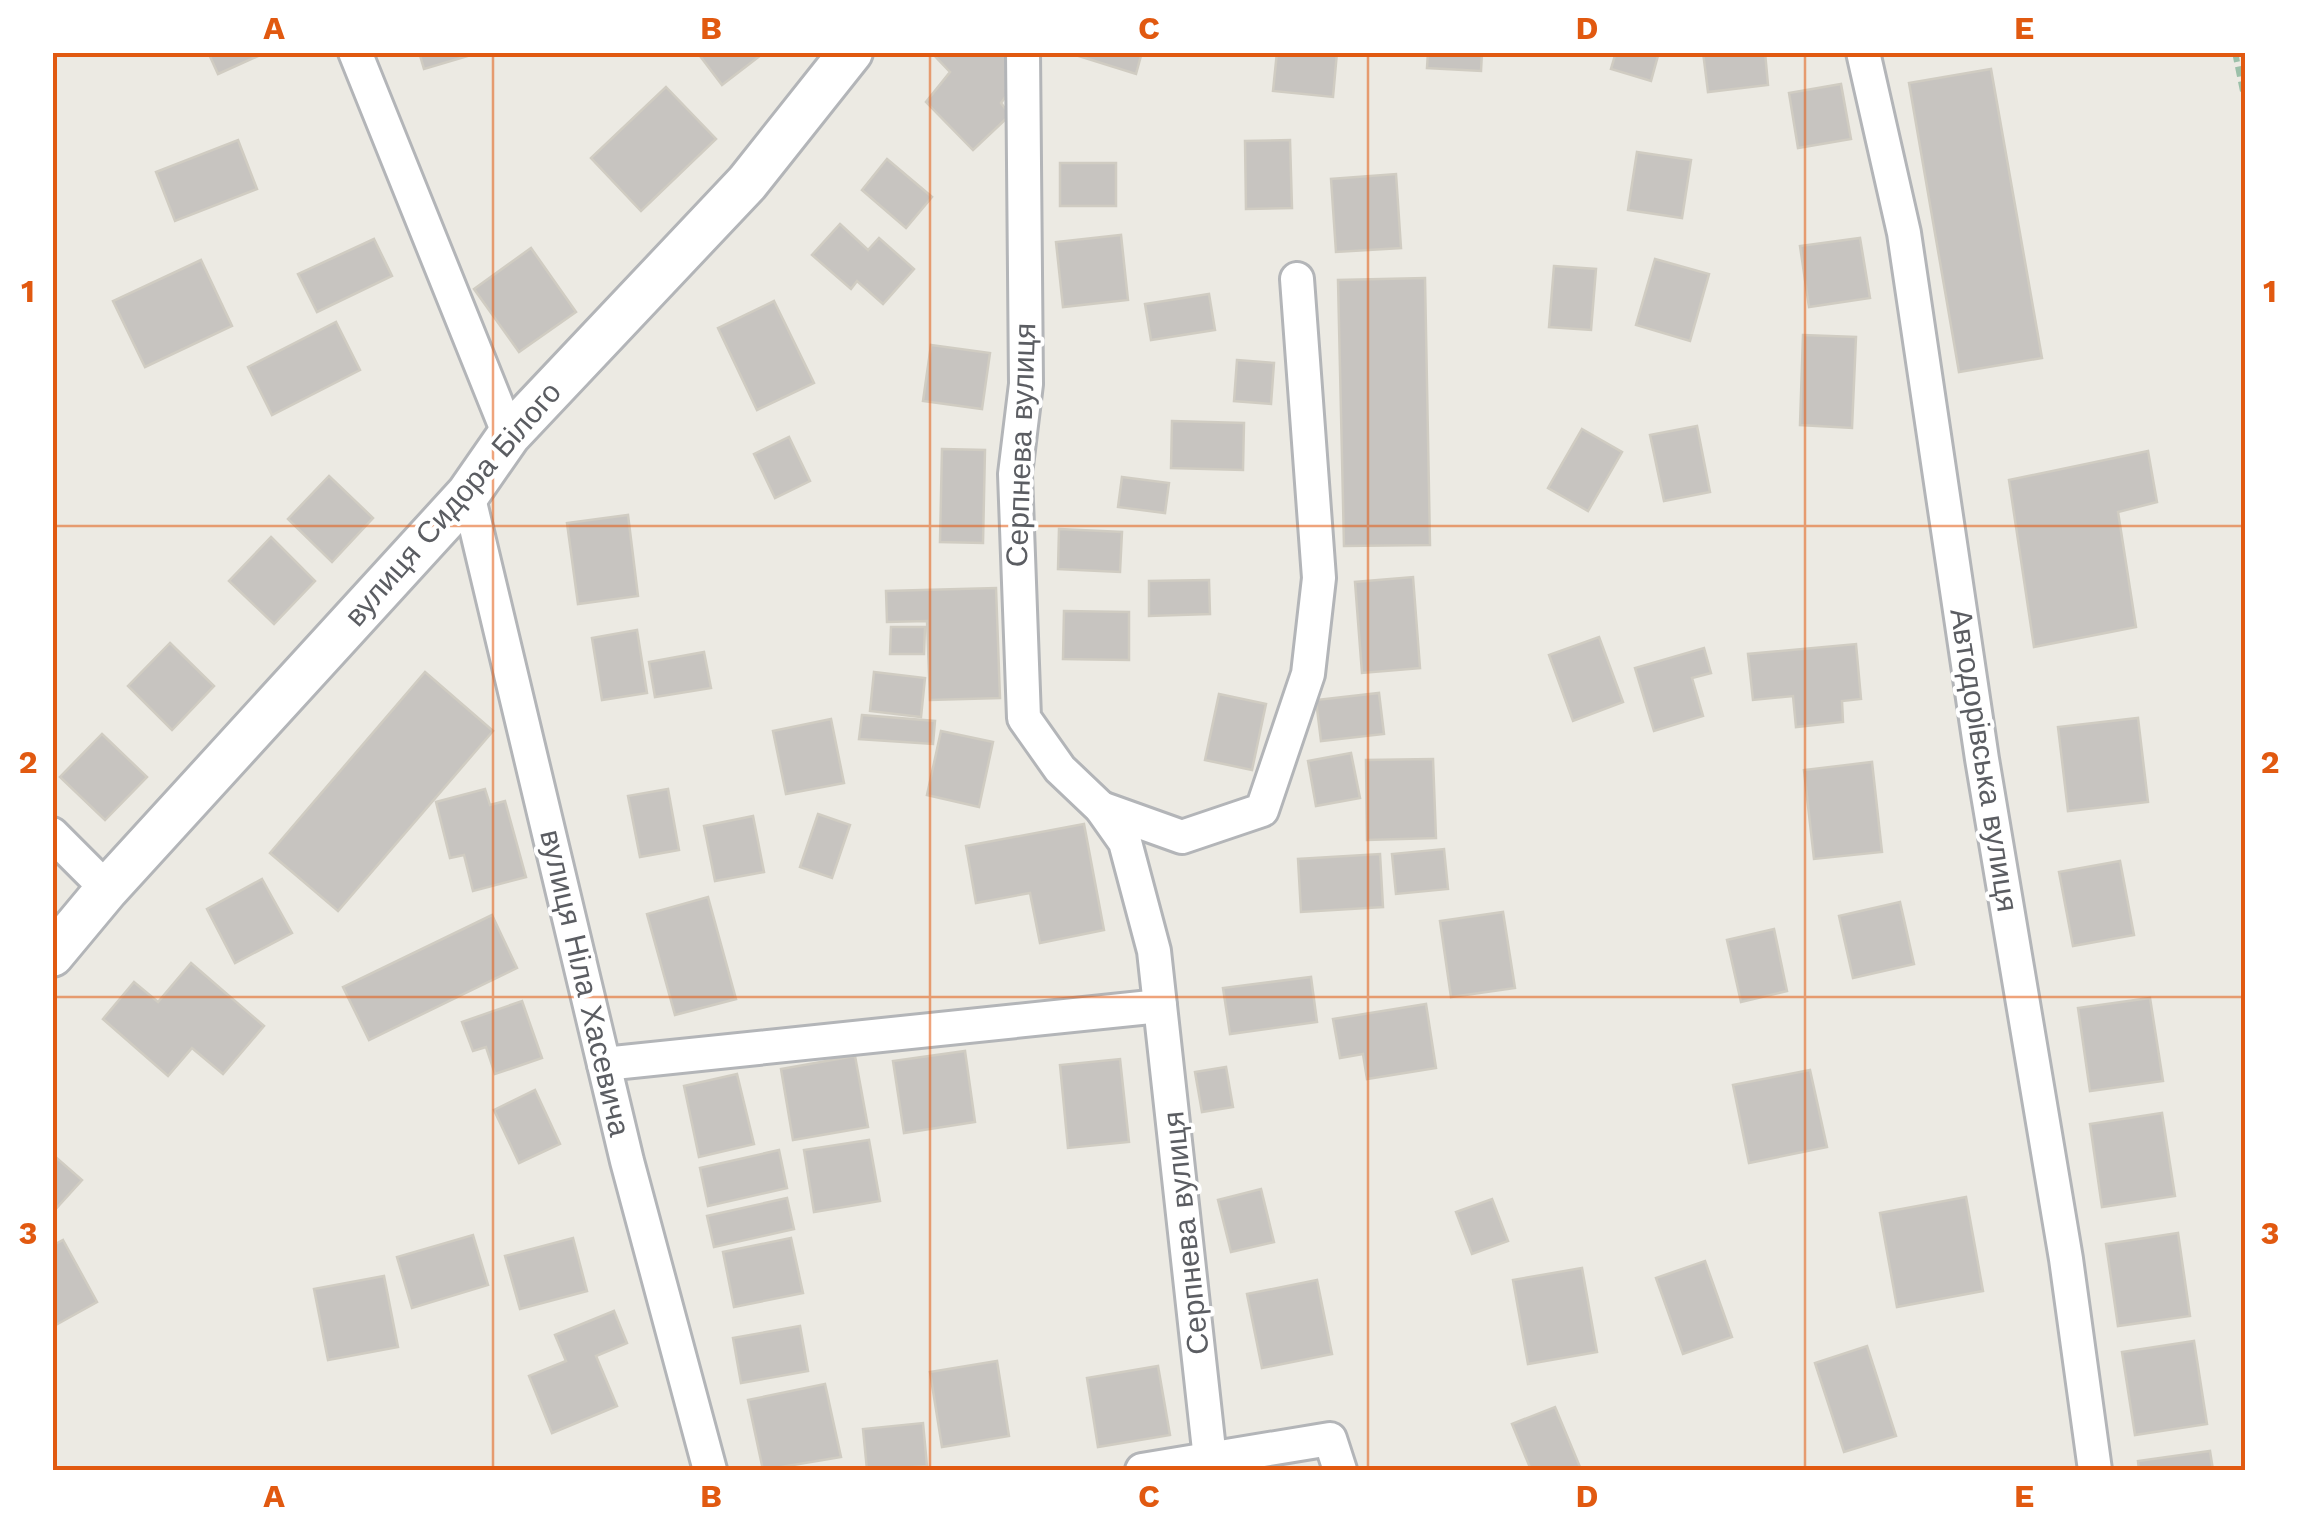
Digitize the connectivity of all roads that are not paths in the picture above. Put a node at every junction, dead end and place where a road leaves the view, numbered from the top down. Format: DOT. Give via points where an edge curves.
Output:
graph roads {
  1 [pos="355,52"];
  2 [pos="851,52"];
  3 [pos="1023,52"];
  4 [pos="1863,52"];
  5 [pos="1296,279"];
  6 [pos="508,435"];
  7 [pos="468,494"];
  8 [pos="1101,808"];
  9 [pos="52,834"];
  10 [pos="107,888"];
  11 [pos="52,955"];
  12 [pos="1160,1006"];
  13 [pos="604,1064"];
  14 [pos="1210,1459"];
  15 [pos="710,1470"];
  16 [pos="1142,1470"];
  17 [pos="1340,1470"];
  18 [pos="2095,1470"];
  1 -- 6 [label="street"];
  2 -- 6 [label="street, вулиця Сидора Білого" via="747,183"];
  3 -- 8 [label="street, Серпнева вулиця" via="1026,384 1015,474 1024,718 1060,768"];
  4 -- 18 [label="street, Автодорівська вулиця" via="1904,233"];
  5 -- 8 [label="street, Серпнева вулиця" via="1319,578 1308,674 1262,810 1182,837"];
  6 -- 7 [label="street, вулиця Сидора Білого"];
  7 -- 10 [label="street, вулиця Сидора Білого"];
  7 -- 13 [label="street, вулиця Ніла Хасевича"];
  8 -- 12 [label="street, Серпнева вулиця" via="1124,842 1154,951"];
  9 -- 10 [label="street"];
  10 -- 11 [label="street, вулиця Сидора Білого"];
  12 -- 13 [label="street"];
  12 -- 14 [label="street, Серпнева вулиця"];
  13 -- 15 [label="street, вулиця Ніла Хасевича"];
  14 -- 16 [label="street"];
  14 -- 17 [label="street" via="1330,1439"];
}
